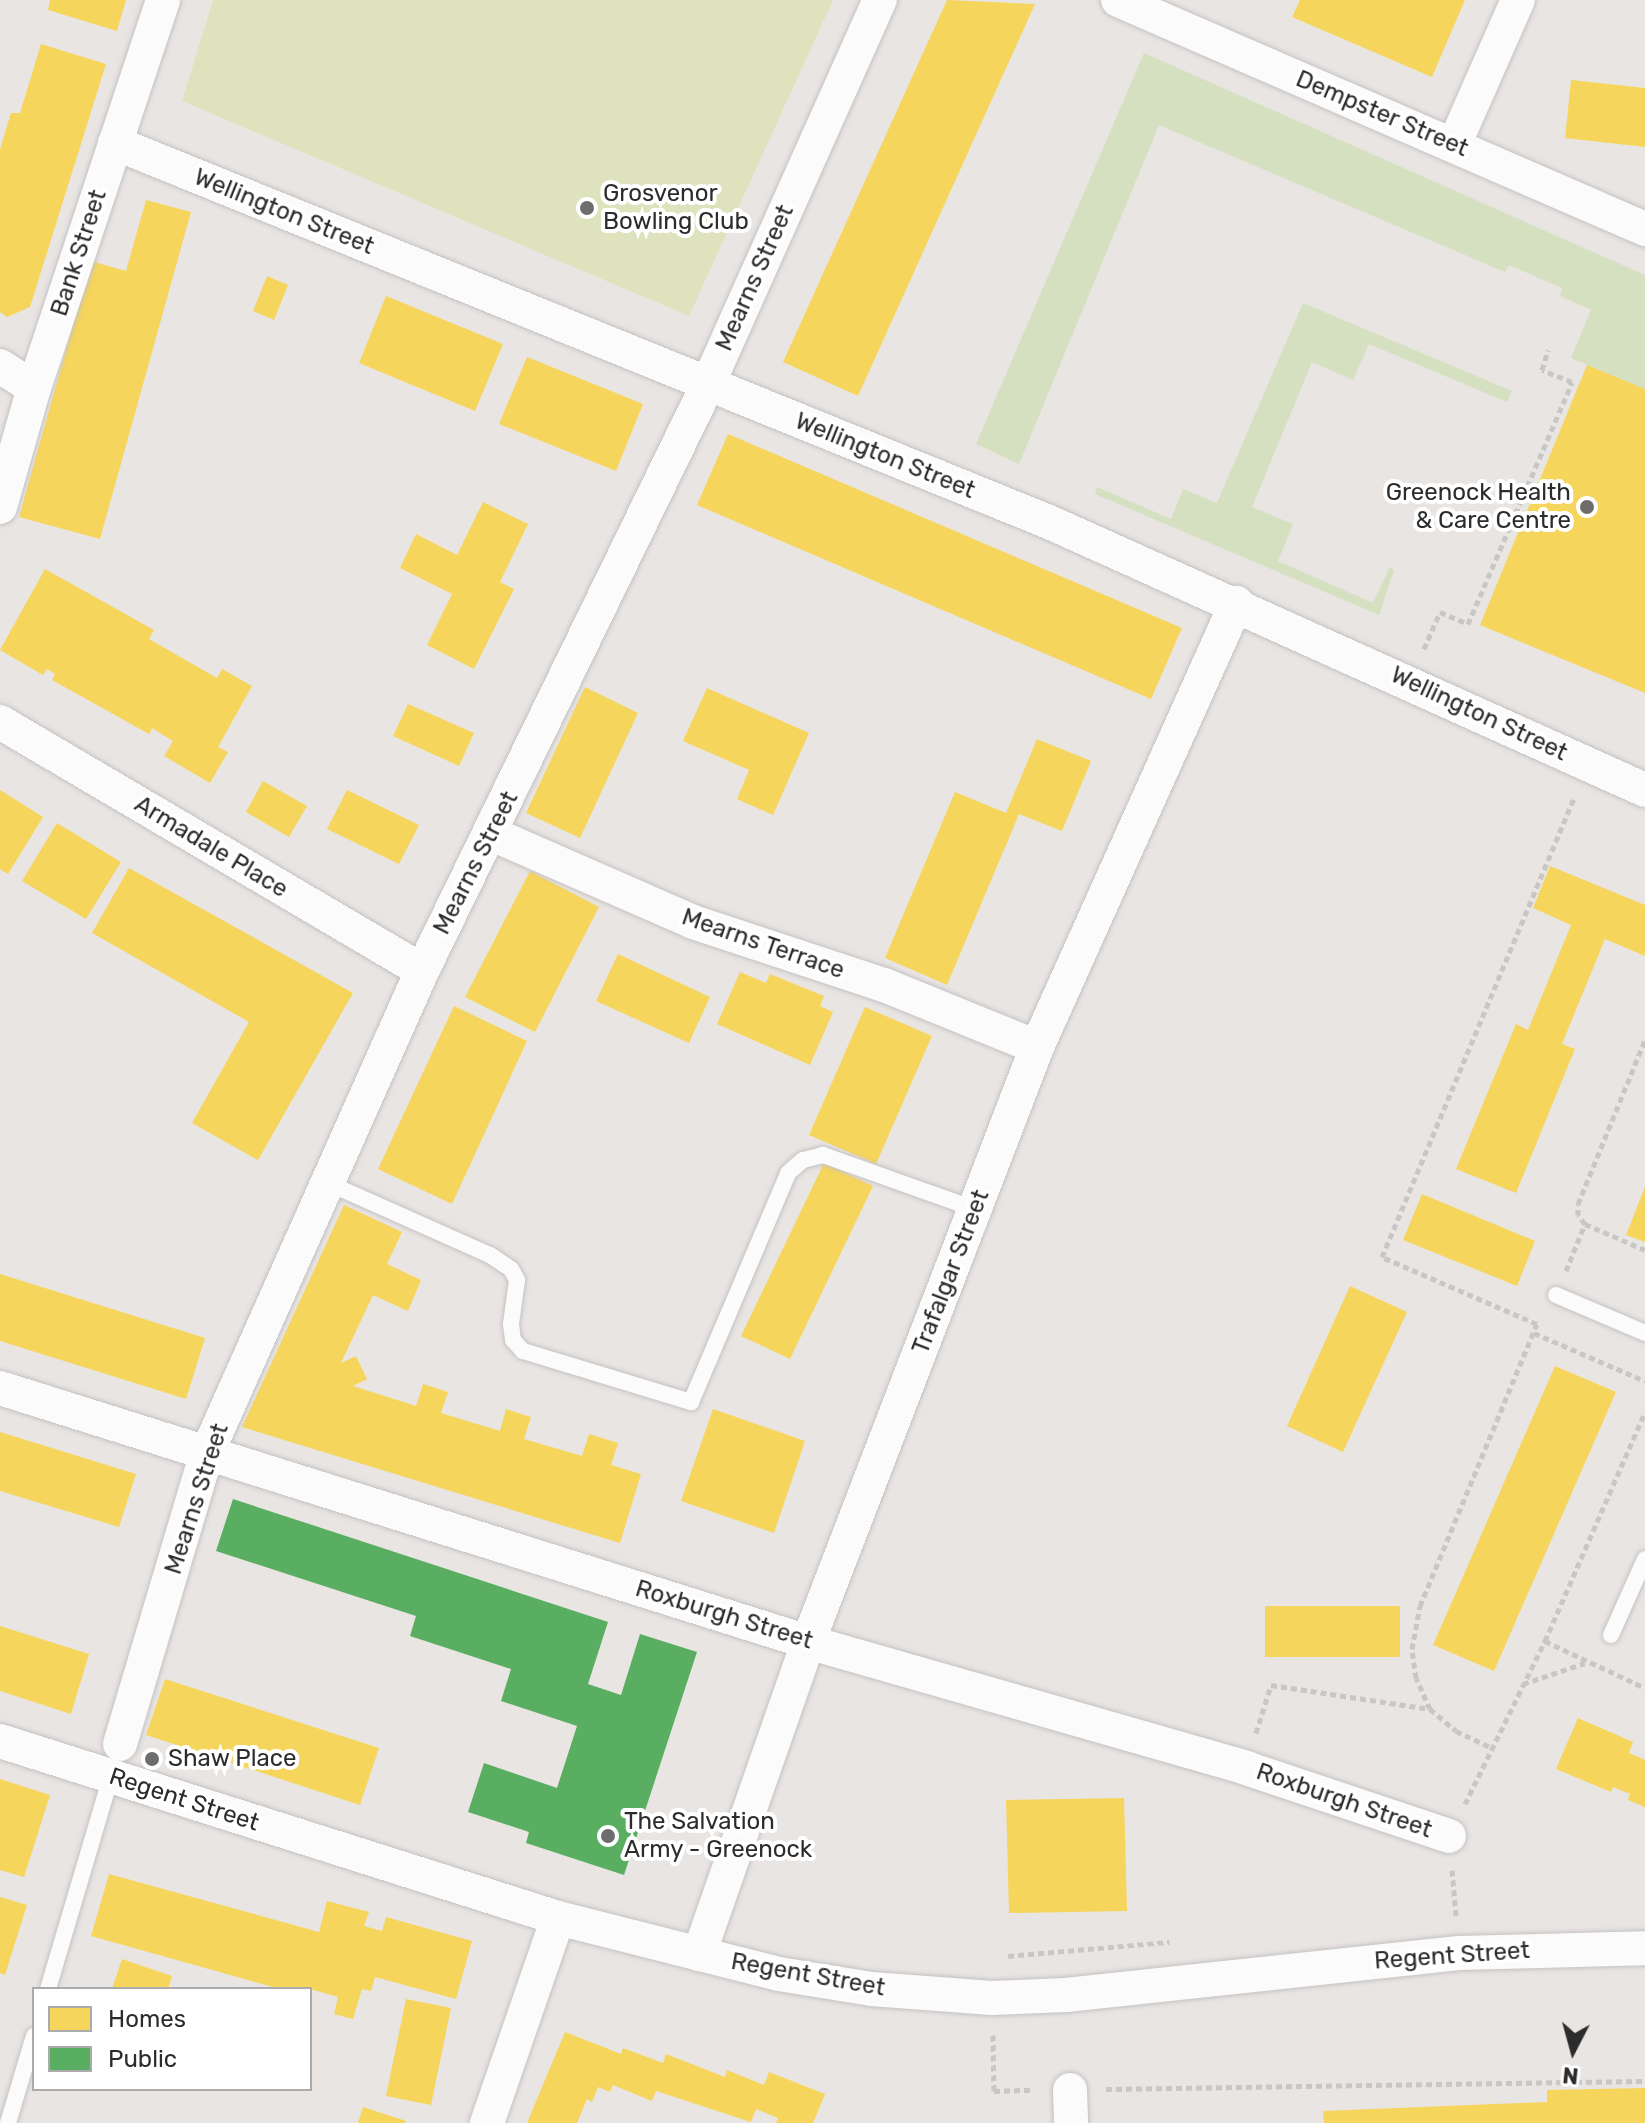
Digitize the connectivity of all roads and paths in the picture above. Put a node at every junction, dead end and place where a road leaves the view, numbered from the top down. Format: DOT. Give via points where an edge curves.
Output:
graph roads {
  1 [pos="163,0"];
  2 [pos="880,0"];
  3 [pos="1118,0"];
  4 [pos="1518,0"];
  5 [pos="115,143"];
  6 [pos="1454,145"];
  7 [pos="1645,229"];
  8 [pos="1548,350"];
  9 [pos="0,366"];
  10 [pos="708,384"];
  11 [pos="34,388"];
  12 [pos="0,507"];
  13 [pos="1237,603"];
  14 [pos="1411,682"];
  15 [pos="0,722"];
  16 [pos="1645,790"];
  17 [pos="492,834"];
  18 [pos="1556,835"];
  19 [pos="422,971"];
  20 [pos="1645,1040"];
  21 [pos="1037,1047"];
  22 [pos="328,1183"];
  23 [pos="975,1209"];
  24 [pos="1585,1224"];
  25 [pos="1645,1250"];
  26 [pos="1556,1295"];
  27 [pos="1537,1324"];
  28 [pos="1534,1333"];
  29 [pos="1645,1333"];
  30 [pos="1645,1381"];
  31 [pos="0,1388"];
  32 [pos="1645,1412"];
  33 [pos="207,1453"];
  34 [pos="1645,1559"];
  35 [pos="1611,1635"];
  36 [pos="1545,1641"];
  37 [pos="808,1642"];
  38 [pos="1586,1663"];
  39 [pos="1523,1684"];
  40 [pos="1645,1688"];
  41 [pos="1430,1709"];
  42 [pos="0,1741"];
  43 [pos="1492,1748"];
  44 [pos="115,1760"];
  45 [pos="1246,1768"];
  46 [pos="1449,1836"];
  47 [pos="558,1918"];
  48 [pos="1645,1948"];
  49 [pos="1459,1953"];
  50 [pos="699,1954"];
  51 [pos="49,1987"];
  52 [pos="992,1998"];
  53 [pos="32,2043"];
  54 [pos="1645,2081"];
  55 [pos="1071,2106"];
  56 [pos="8,2123"];
  57 [pos="487,2123"];
  1 -- 5 [label="street, Bank Street"];
  2 -- 10 [label="street, Mearns Street"];
  3 -- 6 [label="street, Dempster Street"];
  4 -- 6 [label="street"];
  5 -- 10 [label="street, Wellington Street"];
  5 -- 11 [label="street, Bank Street"];
  6 -- 7 [label="street, Dempster Street"];
  8 -- 14 [label="path" via="1542,370 1572,382 1468,624 1440,612"];
  9 -- 11 [label="street"];
  10 -- 13 [label="street, Wellington Street"];
  10 -- 17 [label="street, Mearns Street"];
  11 -- 12 [label="street, Bank Street"];
  13 -- 14 [label="street, Wellington Street"];
  13 -- 21 [label="street, Trafalgar Street"];
  14 -- 16 [label="street, Wellington Street"];
  15 -- 19 [label="street, Armadale Place"];
  17 -- 19 [label="street, Mearns Street"];
  17 -- 21 [label="street, Mearns Terrace" via="693,922 884,985"];
  18 -- 27 [label="path" via="1382,1257"];
  19 -- 22 [label="street, Mearns Street"];
  20 -- 24 [label="path" via="1578,1204"];
  21 -- 23 [label="street, Trafalgar Street"];
  22 -- 23 [label="lane" via="511,1269 517,1280 513,1340 523,1351 691,1402 788,1173 803,1160 823,1155"];
  22 -- 33 [label="street, Mearns Street"];
  23 -- 37 [label="street, Trafalgar Street"];
  24 -- 25 [label="path"];
  24 -- 26 [label="path"];
  26 -- 27 [label="path"];
  26 -- 29 [label="lane"];
  27 -- 28 [label="path"];
  28 -- 30 [label="path"];
  28 -- 41 [label="path" via="1420,1606 1412,1649 1416,1678"];
  31 -- 33 [label="street, Roxburgh Street"];
  32 -- 36 [label="path"];
  33 -- 37 [label="street, Roxburgh Street"];
  33 -- 44 [label="street, Mearns Street"];
  34 -- 35 [label="lane"];
  36 -- 38 [label="path"];
  36 -- 39 [label="path"];
  37 -- 45 [label="street, Roxburgh Street"];
  37 -- 50 [label="street, Trafalgar Street"];
  38 -- 39 [label="path"];
  38 -- 40 [label="path"];
  39 -- 43 [label="path"];
  41 -- 43 [label="path" via="1456,1731"];
  41 -- 45 [label="path" via="1271,1685"];
  42 -- 44 [label="street, Regent Street"];
  43 -- 46 [label="path"];
  44 -- 47 [label="street, Regent Street"];
  44 -- 51 [label="lane"];
  45 -- 46 [label="street, Roxburgh Street"];
  46 -- 49 [label="path"];
  47 -- 50 [label="street, Regent Street"];
  47 -- 57 [label="street"];
  48 -- 49 [label="street, Regent Street"];
  49 -- 52 [label="street, Regent Street"];
  50 -- 52 [label="street, Regent Street" via="872,1989"];
  52 -- 55 [label="path" via="994,2091"];
  53 -- 56 [label="lane"];
  54 -- 55 [label="path"];
}
